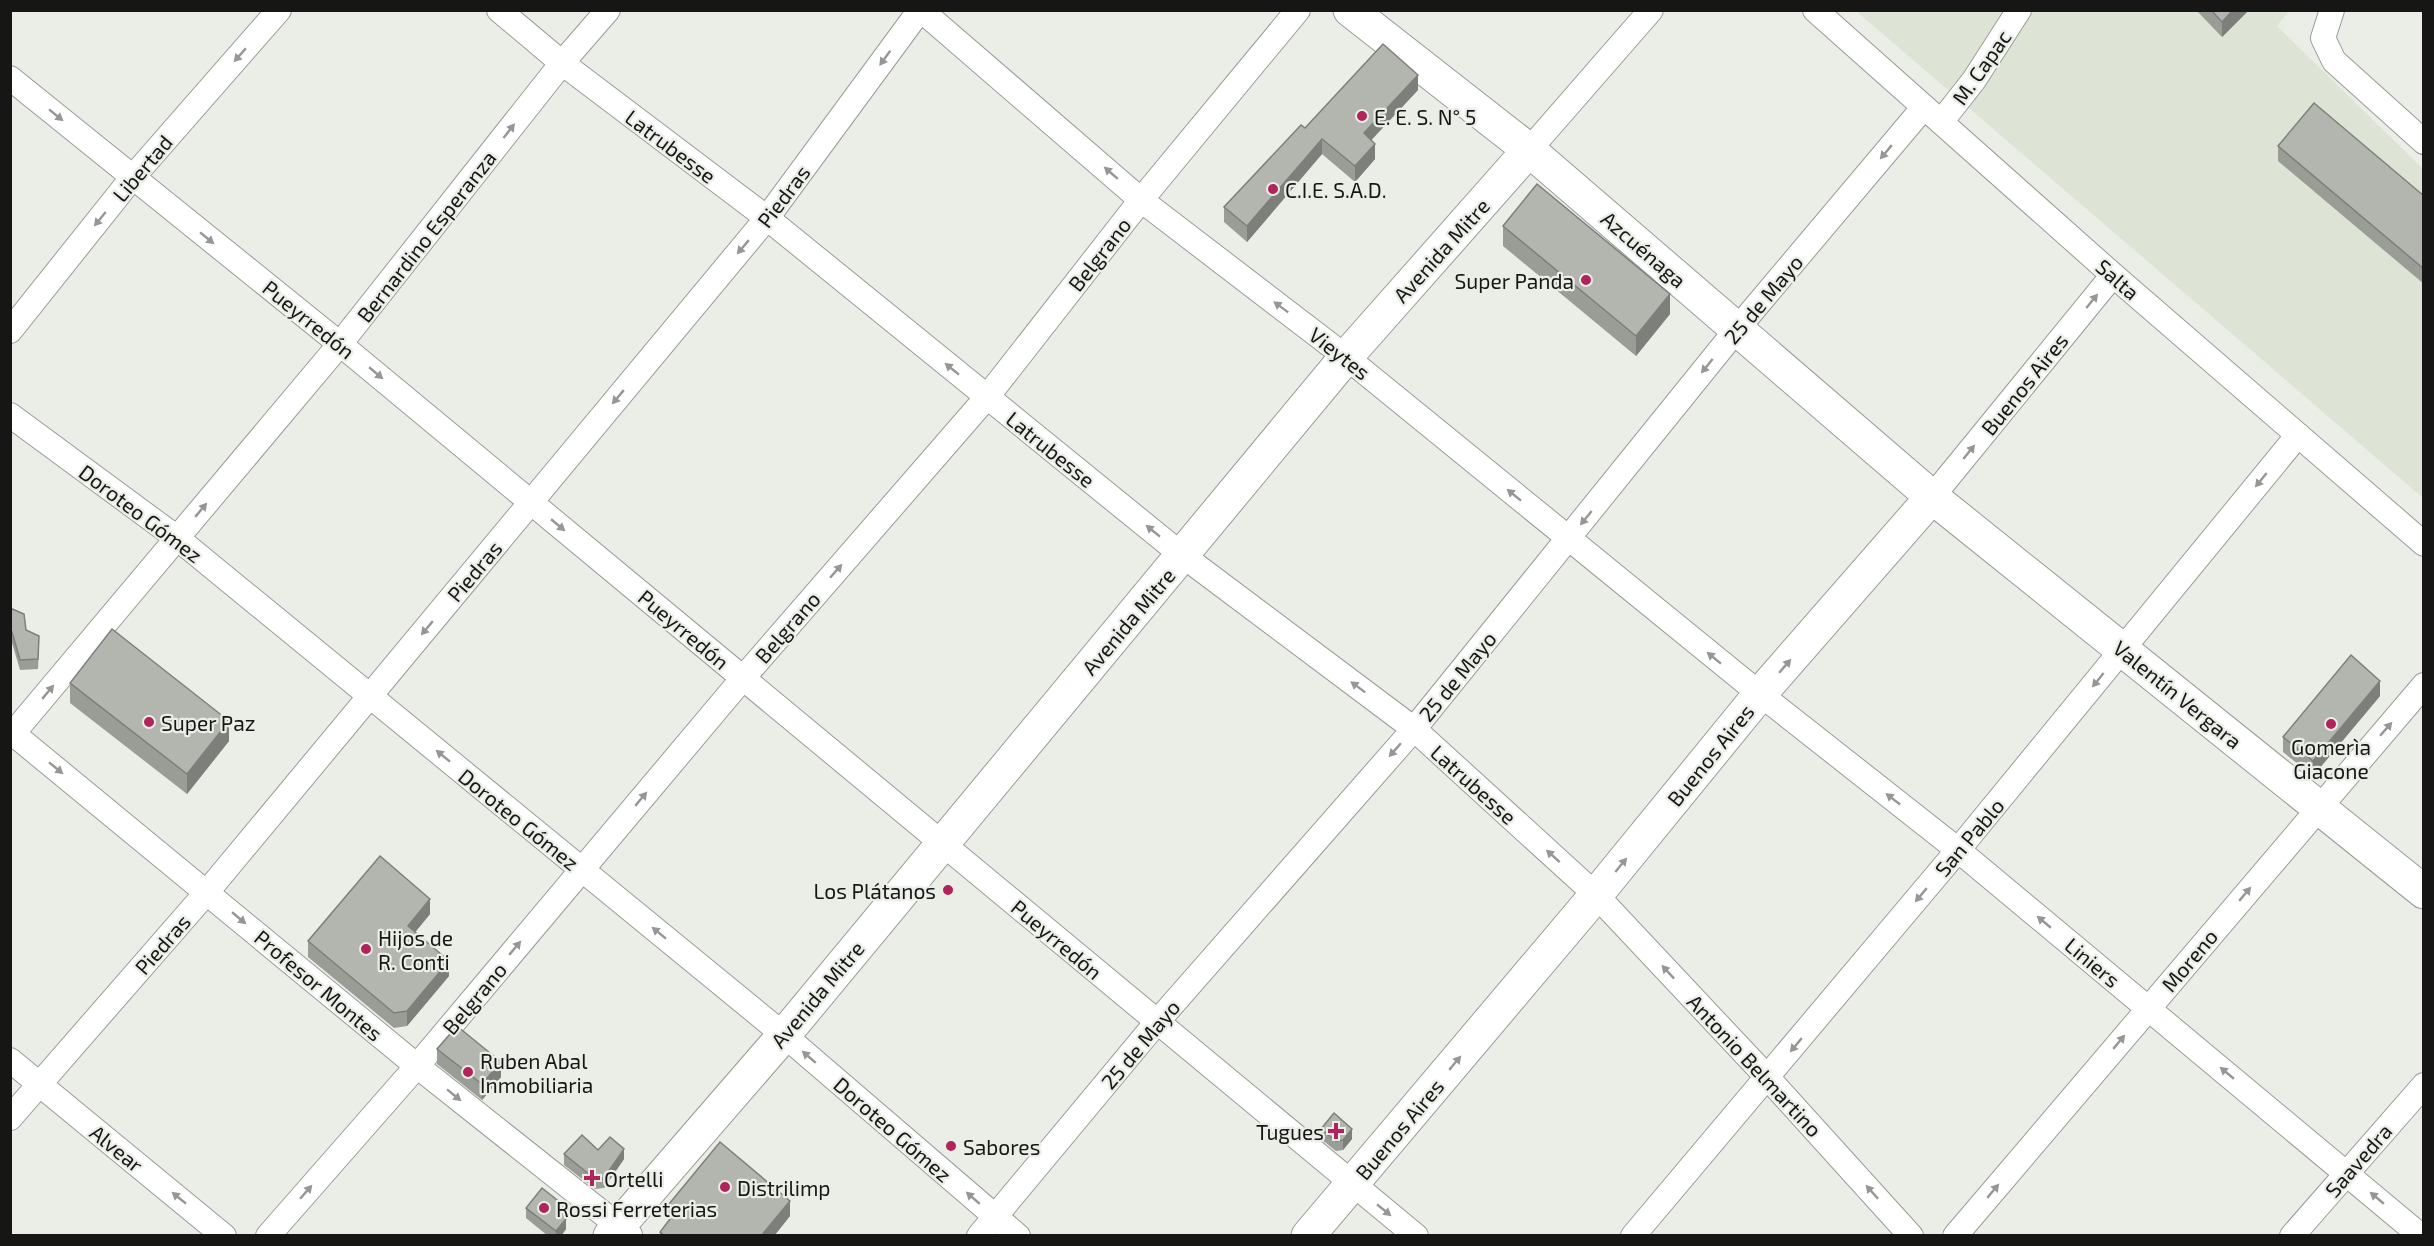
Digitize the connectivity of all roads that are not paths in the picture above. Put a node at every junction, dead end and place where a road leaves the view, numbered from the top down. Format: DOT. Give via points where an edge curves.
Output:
graph roads {
  1 [pos="279,10"];
  2 [pos="499,10"];
  3 [pos="608,10"];
  4 [pos="921,10"];
  5 [pos="1298,10"];
  6 [pos="1350,10"];
  7 [pos="1651,10"];
  8 [pos="1815,10"];
  9 [pos="2019,10"];
  10 [pos="2332,10"];
  11 [pos="562,63"];
  12 [pos="10,78"];
  13 [pos="1933,115"];
  14 [pos="2424,142"];
  15 [pos="1529,150"];
  16 [pos="132,178"];
  17 [pos="1141,200"];
  18 [pos="767,218"];
  19 [pos="2113,275"];
  20 [pos="1737,329"];
  21 [pos="10,331"];
  22 [pos="340,344"];
  23 [pos="1346,357"];
  24 [pos="987,397"];
  25 [pos="10,415"];
  26 [pos="2298,435"];
  27 [pos="1932,497"];
  28 [pos="531,502"];
  29 [pos="177,538"];
  30 [pos="1569,540"];
  31 [pos="2424,544"];
  32 [pos="1182,555"];
  33 [pos="2123,650"];
  34 [pos="742,678"];
  35 [pos="2424,685"];
  36 [pos="1760,694"];
  37 [pos="370,696"];
  38 [pos="1414,729"];
  39 [pos="12,733"];
  40 [pos="2318,808"];
  41 [pos="943,844"];
  42 [pos="1958,850"];
  43 [pos="581,870"];
  44 [pos="207,892"];
  45 [pos="2424,892"];
  46 [pos="1596,895"];
  47 [pos="2148,1007"];
  48 [pos="1157,1022"];
  49 [pos="783,1035"];
  50 [pos="10,1060"];
  51 [pos="417,1065"];
  52 [pos="1768,1078"];
  53 [pos="40,1084"];
  54 [pos="2424,1085"];
  55 [pos="10,1118"];
  56 [pos="2347,1173"];
  57 [pos="1353,1184"];
  58 [pos="995,1217"];
  59 [pos="620,1232"];
  60 [pos="224,1236"];
  61 [pos="268,1236"];
  62 [pos="979,1236"];
  63 [pos="1018,1236"];
  64 [pos="1308,1236"];
  65 [pos="1416,1236"];
  66 [pos="1633,1236"];
  67 [pos="1911,1236"];
  68 [pos="1955,1236"];
  69 [pos="2292,1236"];
  70 [pos="2421,1236"];
  1 -- 16 [label="street, Libertad, one-way"];
  2 -- 11 [label="street, Latrubesse"];
  3 -- 11 [label="street, Bernardino Esperanza"];
  17 -- 4 [label="street, Vieytes, one-way"];
  4 -- 18 [label="street, Piedras, one-way"];
  5 -- 17 [label="street, Belgrano"];
  6 -- 15 [label="street, Azcuénaga"];
  7 -- 15 [label="street, Avenida Mitre"];
  8 -- 13 [label="street, Salta"];
  9 -- 13 [label="street, M. Capac" via="1974,80"];
  10 -- 14 [label="street" via="2323,38 2334,61"];
  11 -- 18 [label="street, Latrubesse"];
  22 -- 11 [label="street, Bernardino Esperanza, one-way"];
  12 -- 16 [label="street, Pueyrredón, one-way"];
  13 -- 19 [label="street, Salta"];
  13 -- 20 [label="street, 25 de Mayo, one-way"];
  15 -- 20 [label="street, Azcuénaga"];
  15 -- 23 [label="street, Avenida Mitre"];
  16 -- 21 [label="street, Libertad, one-way"];
  16 -- 22 [label="street, Pueyrredón, one-way"];
  23 -- 17 [label="street, Vieytes, one-way"];
  17 -- 24 [label="street, Belgrano"];
  24 -- 18 [label="street, Latrubesse, one-way"];
  18 -- 28 [label="street, Piedras, one-way"];
  19 -- 26 [label="street, Salta"];
  27 -- 19 [label="street, Buenos Aires, one-way"];
  20 -- 27 [label="street, Azcuénaga"];
  20 -- 30 [label="street, 25 de Mayo, one-way"];
  22 -- 28 [label="street, Pueyrredón, one-way"];
  29 -- 22 [label="street, Bernardino Esperanza, one-way"];
  30 -- 23 [label="street, Vieytes, one-way"];
  23 -- 32 [label="street, Avenida Mitre"];
  32 -- 24 [label="street, Latrubesse, one-way"];
  34 -- 24 [label="street, Belgrano, one-way"];
  25 -- 29 [label="street, Doroteo Gómez"];
  26 -- 31 [label="street, Salta"];
  26 -- 33 [label="street, San Pablo, one-way"];
  27 -- 33 [label="street, Valentín Vergara"];
  36 -- 27 [label="street, Buenos Aires, one-way"];
  28 -- 34 [label="street, Pueyrredón, one-way"];
  28 -- 37 [label="street, Piedras, one-way"];
  29 -- 37 [label="street, Doroteo Gómez"];
  39 -- 29 [label="street, Bernardino Esperanza, one-way"];
  36 -- 30 [label="street, Vieytes, one-way"];
  30 -- 38 [label="street, 25 de Mayo"];
  38 -- 32 [label="street, Latrubesse, one-way"];
  32 -- 41 [label="street, Avenida Mitre"];
  33 -- 40 [label="street, Valentín Vergara"];
  33 -- 42 [label="street, San Pablo, one-way"];
  34 -- 41 [label="street, Pueyrredón"];
  43 -- 34 [label="street, Belgrano, one-way"];
  40 -- 35 [label="street, Moreno, one-way"];
  42 -- 36 [label="street, Liniers, one-way"];
  46 -- 36 [label="street, Buenos Aires, one-way"];
  43 -- 37 [label="street, Doroteo Gómez, one-way"];
  37 -- 44 [label="street, Piedras"];
  46 -- 38 [label="street, Latrubesse, one-way"];
  38 -- 48 [label="street, 25 de Mayo, one-way"];
  39 -- 44 [label="street, Profesor Montes, one-way"];
  40 -- 45 [label="street, Valentín Vergara"];
  47 -- 40 [label="street, Moreno, one-way"];
  41 -- 48 [label="street, Pueyrredón"];
  41 -- 49 [label="street, Avenida Mitre"];
  47 -- 42 [label="street, Liniers, one-way"];
  42 -- 52 [label="street, San Pablo, one-way"];
  49 -- 43 [label="street, Doroteo Gómez, one-way"];
  51 -- 43 [label="street, Belgrano, one-way"];
  44 -- 51 [label="street, Profesor Montes, one-way"];
  44 -- 53 [label="street, Piedras"];
  52 -- 46 [label="street, Antonio Belmartino, one-way"];
  57 -- 46 [label="street, Buenos Aires, one-way"];
  56 -- 47 [label="street, Liniers, one-way"];
  68 -- 47 [label="street, Moreno, one-way"];
  48 -- 57 [label="street, Pueyrredón"];
  48 -- 58 [label="street, 25 de Mayo"];
  58 -- 49 [label="street, Doroteo Gómez, one-way"];
  49 -- 59 [label="street, Avenida Mitre"];
  50 -- 53 [label="street, Alvear"];
  51 -- 59 [label="street, Profesor Montes, one-way"];
  61 -- 51 [label="street, Belgrano, one-way"];
  52 -- 66 [label="street, San Pablo"];
  67 -- 52 [label="street, Antonio Belmartino, one-way"];
  53 -- 55 [label="street, Piedras"];
  60 -- 53 [label="street, Alvear, one-way"];
  54 -- 56 [label="street, Saavedra"];
  56 -- 69 [label="street, Saavedra"];
  70 -- 56 [label="street, Liniers, one-way"];
  57 -- 64 [label="street, Buenos Aires"];
  57 -- 65 [label="street, Pueyrredón, one-way"];
  58 -- 62 [label="street, 25 de Mayo"];
  58 -- 63 [label="street, Doroteo Gómez"];
}
